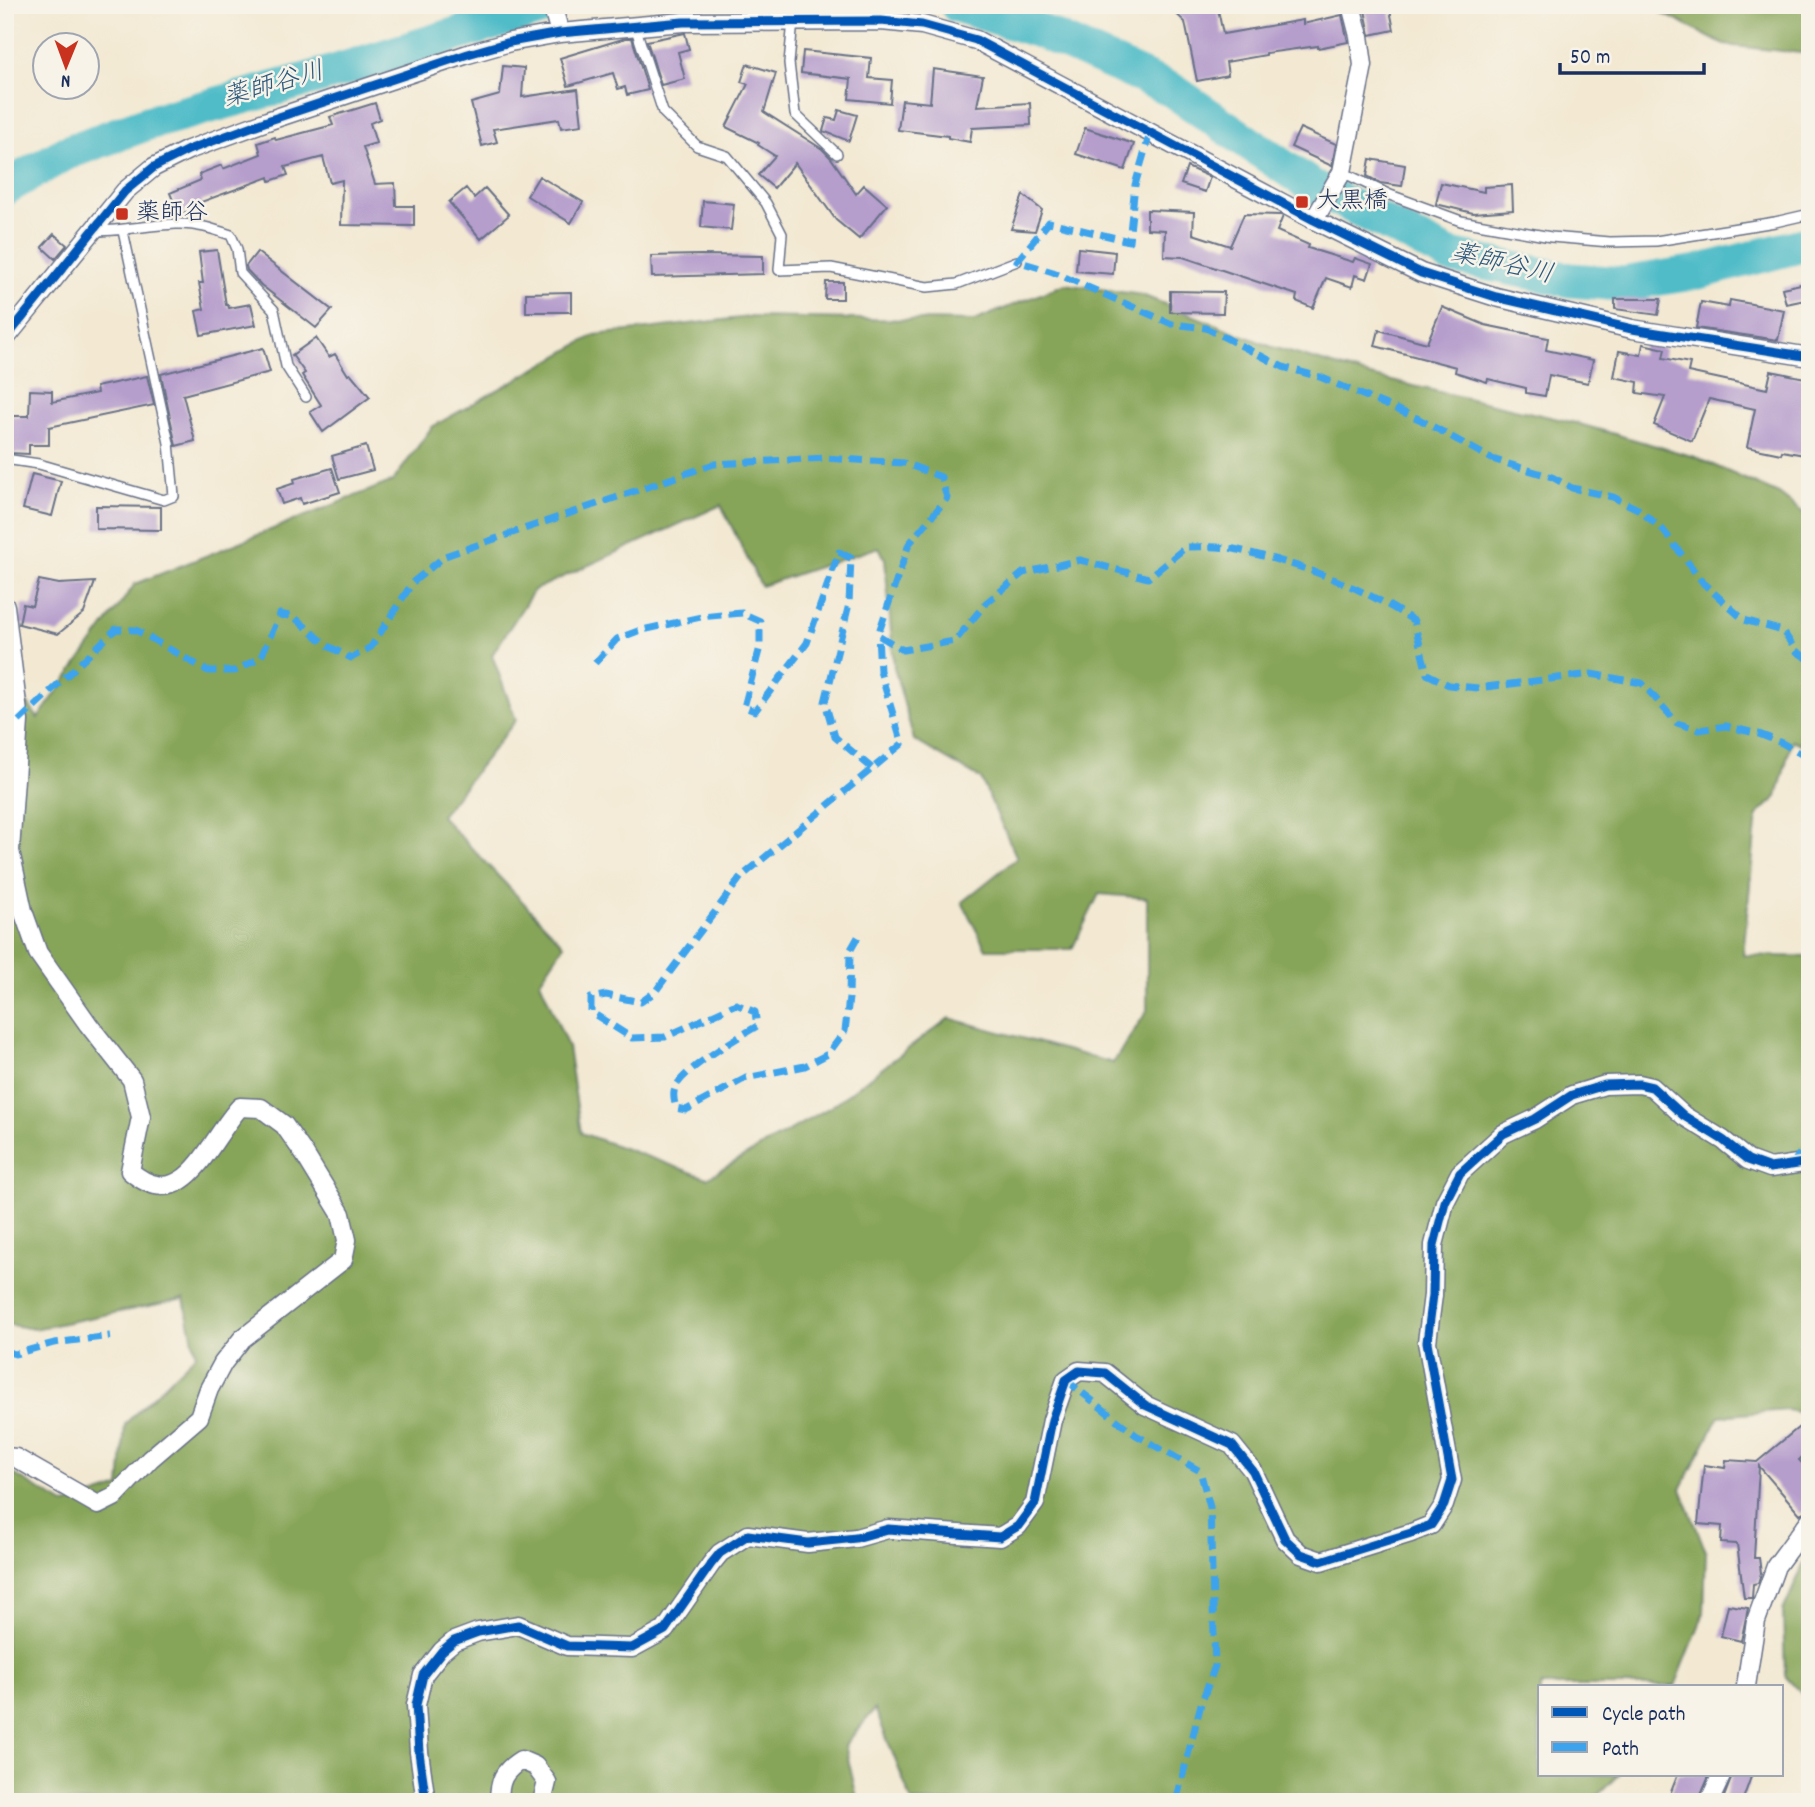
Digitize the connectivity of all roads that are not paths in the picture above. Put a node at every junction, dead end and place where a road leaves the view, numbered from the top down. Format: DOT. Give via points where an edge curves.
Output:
graph roads {
  1 [pos="1351,5"];
  2 [pos="556,20"];
  3 [pos="793,21"];
  4 [pos="635,26"];
  5 [pos="836,154"];
  6 [pos="1339,176"];
  7 [pos="1810,214"];
  8 [pos="1316,215"];
  9 [pos="92,231"];
  10 [pos="123,231"];
  11 [pos="1017,261"];
  12 [pos="5,339"];
  13 [pos="1810,357"];
  14 [pos="306,397"];
  15 [pos="5,459"];
  16 [pos="5,606"];
  17 [pos="1810,1162"];
  18 [pos="5,1457"];
  19 [pos="1810,1520"];
  20 [pos="1746,1685"];
  21 [pos="1721,1776"];
  22 [pos="426,1802"];
  23 [pos="499,1802"];
  24 [pos="542,1802"];
  25 [pos="1709,1802"];
  1 -- 6 [label="street" via="1363,65"];
  2 -- 4 [label="street"];
  2 -- 9 [label="street" via="510,42 376,83 188,150 153,167 125,191"];
  3 -- 4 [label="street"];
  3 -- 5 [label="lane" via="789,63 795,114"];
  3 -- 8 [label="street" via="922,24 976,40"];
  4 -- 11 [label="lane" via="663,112 697,146 727,156 766,203 782,234 779,270 831,268 927,287 957,284"];
  6 -- 7 [label="lane" via="1461,221 1610,242 1656,241"];
  6 -- 8 [label="street"];
  8 -- 13 [label="street" via="1421,273 1496,297 1632,329"];
  9 -- 10 [label="lane"];
  9 -- 12 [label="street"];
  10 -- 14 [label="lane" via="178,224 231,235 240,273 274,310 286,366"];
  10 -- 15 [label="lane" via="169,443 174,496 164,500 39,464"];
  16 -- 18 [label="street" via="19,721 10,851 23,911 38,953 132,1080 141,1118 130,1171 145,1183 160,1187 180,1183 240,1107 261,1108 284,1125 305,1155 341,1214 347,1240 343,1260 243,1339 223,1363 200,1417 114,1497 98,1504 16,1458"];
  17 -- 22 [label="street" via="1770,1168 1748,1160 1684,1116 1652,1087 1628,1084 1572,1095 1503,1134 1460,1173 1445,1202 1434,1245 1427,1342 1452,1480 1431,1525 1321,1561 1301,1554 1285,1539 1253,1471 1232,1445 1144,1405 1105,1373 1079,1371 1066,1380 1052,1420 1035,1503 1005,1535 888,1529 808,1543 748,1535 711,1563 665,1630 632,1648 567,1646 518,1625 454,1641 423,1675 416,1705"];
  19 -- 20 [label="street" via="1776,1566 1756,1621"];
  21 -- 25 [label="street"];
  23 -- 24 [label="street" via="499,1784 508,1768 521,1760 535,1766 547,1782"];
}
